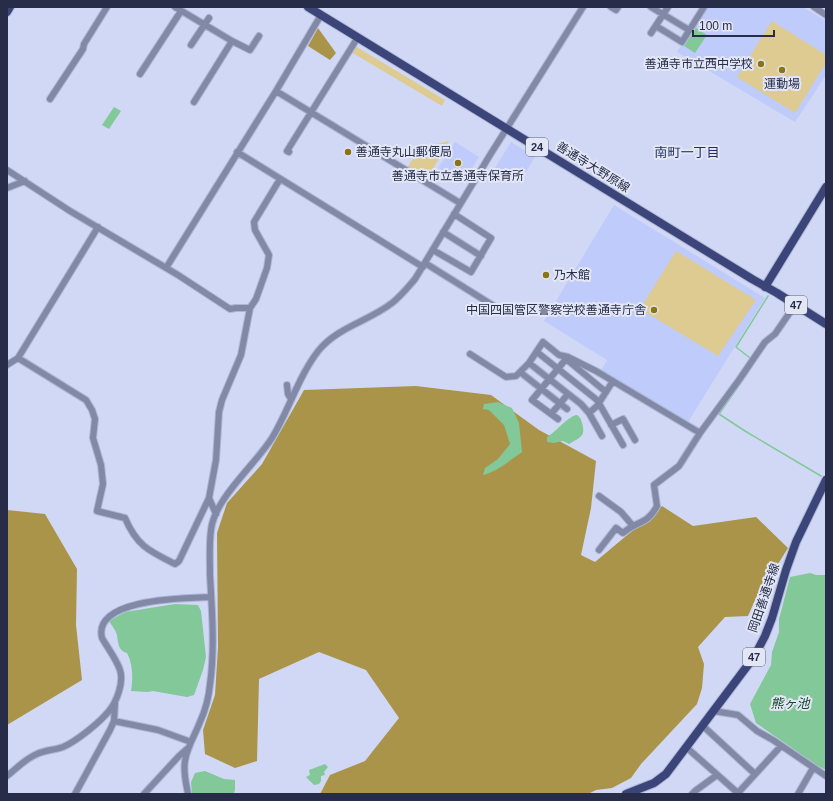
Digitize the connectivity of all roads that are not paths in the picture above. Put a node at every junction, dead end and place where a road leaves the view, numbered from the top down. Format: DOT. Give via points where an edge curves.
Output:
graph roads {
  1 [pos="10,7"];
  2 [pos="107,7"];
  3 [pos="175,7"];
  4 [pos="308,7"];
  5 [pos="583,7"];
  6 [pos="611,7"];
  7 [pos="618,7"];
  8 [pos="651,7"];
  9 [pos="668,7"];
  10 [pos="695,7"];
  11 [pos="814,7"];
  12 [pos="702,9"];
  13 [pos="181,11"];
  14 [pos="7,12"];
  15 [pos="826,14"];
  16 [pos="321,15"];
  17 [pos="663,15"];
  18 [pos="209,18"];
  19 [pos="204,25"];
  20 [pos="656,26"];
  21 [pos="690,30"];
  22 [pos="651,33"];
  23 [pos="259,36"];
  24 [pos="358,37"];
  25 [pos="232,41"];
  26 [pos="191,45"];
  27 [pos="140,74"];
  28 [pos="276,91"];
  29 [pos="50,99"];
  30 [pos="194,102"];
  31 [pos="310,113"];
  32 [pos="507,129"];
  33 [pos="237,152"];
  34 [pos="289,152"];
  35 [pos="7,170"];
  36 [pos="280,179"];
  37 [pos="25,181"];
  38 [pos="826,187"];
  39 [pos="7,188"];
  40 [pos="460,203"];
  41 [pos="454,214"];
  42 [pos="98,227"];
  43 [pos="443,232"];
  44 [pos="433,250"];
  45 [pos="481,256"];
  46 [pos="424,265"];
  47 [pos="166,268"];
  48 [pos="765,287"];
  49 [pos="795,304"];
  50 [pos="250,308"];
  51 [pos="497,308"];
  52 [pos="826,324"];
  53 [pos="537,352"];
  54 [pos="470,354"];
  55 [pos="564,357"];
  56 [pos="18,358"];
  57 [pos="529,363"];
  58 [pos="7,365"];
  59 [pos="558,370"];
  60 [pos="520,372"];
  61 [pos="550,380"];
  62 [pos="613,381"];
  63 [pos="288,385"];
  64 [pos="542,389"];
  65 [pos="606,392"];
  66 [pos="568,394"];
  67 [pos="291,399"];
  68 [pos="560,403"];
  69 [pos="598,403"];
  70 [pos="567,409"];
  71 [pos="588,413"];
  72 [pos="551,414"];
  73 [pos="558,419"];
  74 [pos="611,425"];
  75 [pos="700,433"];
  76 [pos="602,436"];
  77 [pos="635,440"];
  78 [pos="623,445"];
  79 [pos="826,480"];
  80 [pos="599,496"];
  81 [pos="209,498"];
  82 [pos="216,514"];
  83 [pos="633,526"];
  84 [pos="599,550"];
  85 [pos="211,597"];
  86 [pos="115,701"];
  87 [pos="714,711"];
  88 [pos="114,721"];
  89 [pos="703,726"];
  90 [pos="191,742"];
  91 [pos="781,746"];
  92 [pos="686,747"];
  93 [pos="187,749"];
  94 [pos="813,768"];
  95 [pos="755,774"];
  96 [pos="717,775"];
  97 [pos="7,776"];
  98 [pos="826,776"];
  99 [pos="75,794"];
  100 [pos="144,794"];
  101 [pos="188,794"];
  102 [pos="630,794"];
  103 [pos="692,794"];
  104 [pos="738,794"];
  105 [pos="798,794"];
  1 -- 14 [label="main road"];
  2 -- 29 [label="street"];
  3 -- 13 [label="street"];
  4 -- 16 [label="main road, 善通寺大野原線 / 24"];
  5 -- 32 [label="street"];
  6 -- 7 [label="street" via="616,10"];
  8 -- 17 [label="street"];
  9 -- 17 [label="street"];
  10 -- 12 [label="street"];
  11 -- 15 [label="street"];
  12 -- 21 [label="street"];
  13 -- 19 [label="street"];
  13 -- 27 [label="street"];
  16 -- 24 [label="main road, 善通寺大野原線 / 24"];
  16 -- 28 [label="street"];
  17 -- 20 [label="street"];
  17 -- 21 [label="street"];
  18 -- 19 [label="street"];
  19 -- 25 [label="street"];
  19 -- 26 [label="street"];
  20 -- 21 [label="street" via="682,42"];
  20 -- 22 [label="street"];
  23 -- 25 [label="street" via="250,50"];
  24 -- 31 [label="street"];
  24 -- 32 [label="main road, 善通寺大野原線 / 24"];
  25 -- 30 [label="street"];
  28 -- 31 [label="street"];
  28 -- 33 [label="street"];
  31 -- 34 [label="street" via="287,150"];
  31 -- 40 [label="street"];
  32 -- 40 [label="street"];
  32 -- 48 [label="main road, 善通寺大野原線 / 24"];
  33 -- 36 [label="street"];
  33 -- 47 [label="street"];
  35 -- 37 [label="street"];
  36 -- 46 [label="street"];
  36 -- 50 [label="street" via="254,222 255,230 269,255 256,299"];
  37 -- 39 [label="street"];
  37 -- 42 [label="street"];
  38 -- 48 [label="main road"];
  40 -- 41 [label="street"];
  41 -- 43 [label="street"];
  41 -- 45 [label="street" via="491,238"];
  42 -- 47 [label="street"];
  42 -- 56 [label="street"];
  43 -- 44 [label="street"];
  43 -- 45 [label="street"];
  44 -- 45 [label="street" via="471,272"];
  44 -- 46 [label="street"];
  46 -- 51 [label="street"];
  46 -- 67 [label="street" via="403,294 392,303 329,340 307,369"];
  47 -- 50 [label="street" via="230,309"];
  48 -- 49 [label="main road, 47"];
  49 -- 52 [label="main road, 47"];
  49 -- 75 [label="street" via="775,334 764,342 736,386"];
  50 -- 81 [label="street" via="241,355 219,412 216,460"];
  53 -- 55 [label="street" via="543,342"];
  53 -- 57 [label="street"];
  53 -- 59 [label="street"];
  54 -- 60 [label="street" via="506,377 516,376"];
  55 -- 59 [label="street"];
  55 -- 62 [label="street"];
  55 -- 65 [label="street"];
  56 -- 58 [label="street"];
  56 -- 81 [label="street" via="86,400 95,419 93,438 101,465 103,484 97,511 125,518 138,541 151,552 175,564 179,561"];
  57 -- 60 [label="street"];
  57 -- 61 [label="street"];
  59 -- 61 [label="street"];
  59 -- 69 [label="street"];
  60 -- 64 [label="street"];
  61 -- 64 [label="street"];
  61 -- 66 [label="street"];
  62 -- 65 [label="street"];
  62 -- 75 [label="street"];
  63 -- 67 [label="street"];
  64 -- 68 [label="street"];
  64 -- 72 [label="street" via="532,400"];
  65 -- 69 [label="street"];
  66 -- 68 [label="street"];
  66 -- 71 [label="street"];
  67 -- 82 [label="street" via="272,437 237,481"];
  68 -- 70 [label="street"];
  68 -- 72 [label="street"];
  69 -- 71 [label="street"];
  69 -- 74 [label="street"];
  71 -- 76 [label="street"];
  72 -- 73 [label="street"];
  74 -- 77 [label="street" via="623,419"];
  74 -- 78 [label="street"];
  75 -- 83 [label="street" via="680,466 654,485 658,506 650,517"];
  79 -- 87 [label="main road, 岡田善通寺線 / 47" via="796,542 765,636 754,657"];
  80 -- 83 [label="street" via="621,512"];
  81 -- 82 [label="street"];
  82 -- 85 [label="street" via="211,528"];
  83 -- 84 [label="street" via="623,533 616,528"];
  85 -- 86 [label="street" via="162,600 123,608 103,623 102,638 120,669 120,685"];
  85 -- 90 [label="street" via="210,684 201,720"];
  86 -- 88 [label="street"];
  86 -- 97 [label="street" via="104,716 76,740 62,747 38,753"];
  87 -- 89 [label="main road, 岡田善通寺線 / 47"];
  87 -- 91 [label="street" via="738,715"];
  88 -- 90 [label="street" via="158,730"];
  88 -- 99 [label="street"];
  89 -- 92 [label="main road, 岡田善通寺線 / 47"];
  89 -- 95 [label="street"];
  90 -- 93 [label="street"];
  91 -- 94 [label="street"];
  91 -- 95 [label="street"];
  92 -- 96 [label="street"];
  92 -- 102 [label="main road, 岡田善通寺線 / 47" via="666,774 654,783"];
  93 -- 100 [label="street"];
  93 -- 101 [label="street" via="184,772"];
  94 -- 98 [label="street"];
  94 -- 105 [label="street"];
  95 -- 104 [label="street"];
  96 -- 103 [label="street"];
  96 -- 104 [label="street"];
}
